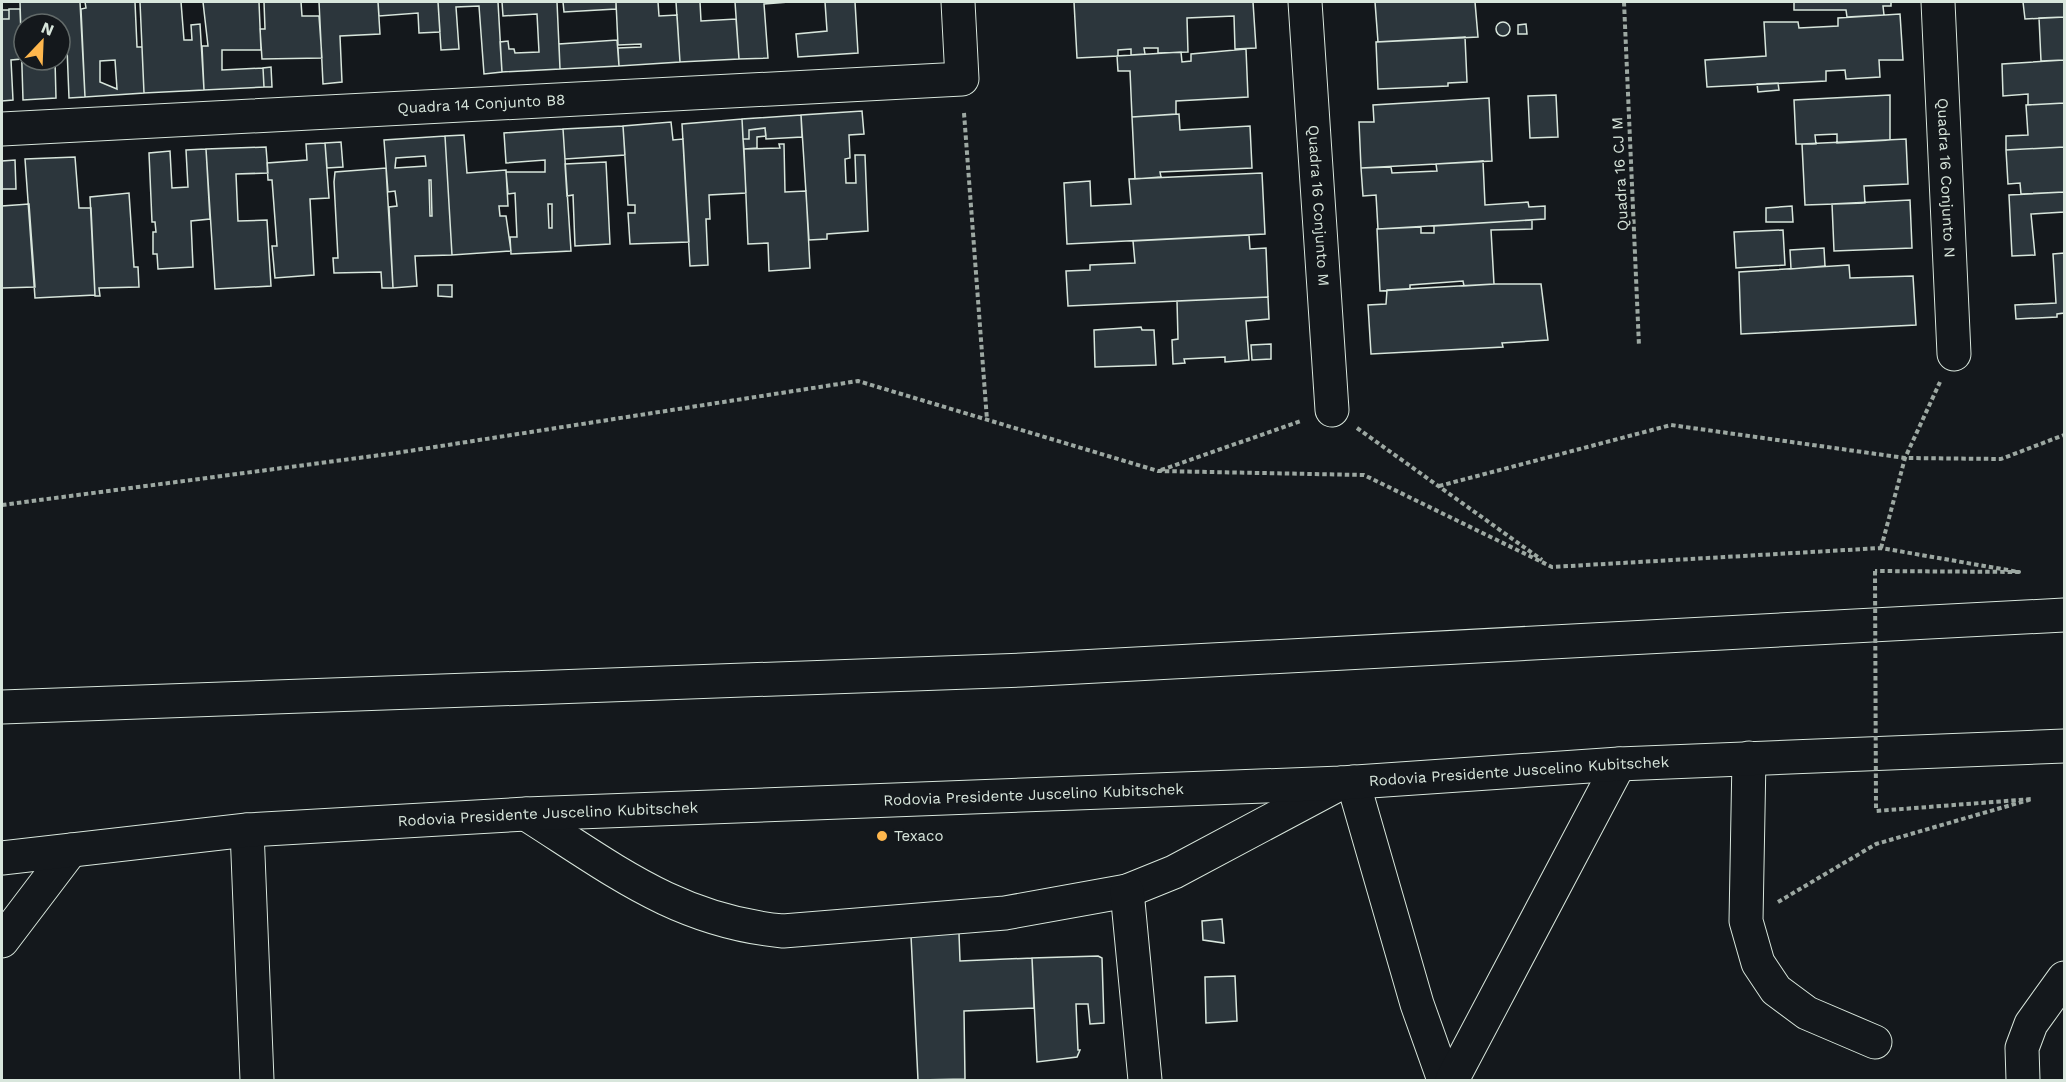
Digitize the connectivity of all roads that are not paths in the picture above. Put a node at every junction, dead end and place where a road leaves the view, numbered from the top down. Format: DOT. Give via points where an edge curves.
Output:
graph roads {
  1 [pos="958,2"];
  2 [pos="1305,2"];
  3 [pos="1938,2"];
  4 [pos="2,129"];
  5 [pos="1954,354"];
  6 [pos="1332,410"];
  7 [pos="2064,615"];
  8 [pos="2,707"];
  9 [pos="2064,746"];
  10 [pos="1749,758"];
  11 [pos="1619,764"];
  12 [pos="1347,783"];
  13 [pos="526,814"];
  14 [pos="247,830"];
  15 [pos="71,850"];
  16 [pos="2,858"];
  17 [pos="1127,891"];
  18 [pos="2,941"];
  19 [pos="2064,978"];
  20 [pos="1875,1042"];
  21 [pos="257,1080"];
  22 [pos="1145,1080"];
  23 [pos="1444,1080"];
  24 [pos="1452,1080"];
  25 [pos="2023,1080"];
  1 -- 4 [label="main road, Quadra 14 Conjunto B8" via="962,79"];
  2 -- 6 [label="main road, Quadra 16 Conjunto M"];
  3 -- 5 [label="main road, Quadra 16 Conjunto N"];
  7 -- 8 [label="main road" via="1022,670"];
  9 -- 10 [label="main road, Rodovia Presidente Juscelino Kubitschek"];
  10 -- 11 [label="main road, Rodovia Presidente Juscelino Kubitschek"];
  10 -- 20 [label="main road" via="1746,921 1758,963 1776,990 1807,1013"];
  11 -- 12 [label="main road, Rodovia Presidente Juscelino Kubitschek"];
  11 -- 24 [label="main road"];
  12 -- 13 [label="main road, Rodovia Presidente Juscelino Kubitschek"];
  12 -- 17 [label="main road" via="1173,872"];
  12 -- 23 [label="main road"];
  13 -- 14 [label="main road, Rodovia Presidente Juscelino Kubitschek"];
  13 -- 17 [label="main road" via="643,889 699,915 747,928 783,932 1005,913"];
  14 -- 15 [label="main road, Rodovia Presidente Juscelino Kubitschek"];
  14 -- 21 [label="main road"];
  15 -- 16 [label="main road, Rodovia Presidente Juscelino Kubitschek"];
  15 -- 18 [label="main road"];
  17 -- 22 [label="main road"];
  19 -- 25 [label="main road" via="2031,1024 2022,1048"];
}
